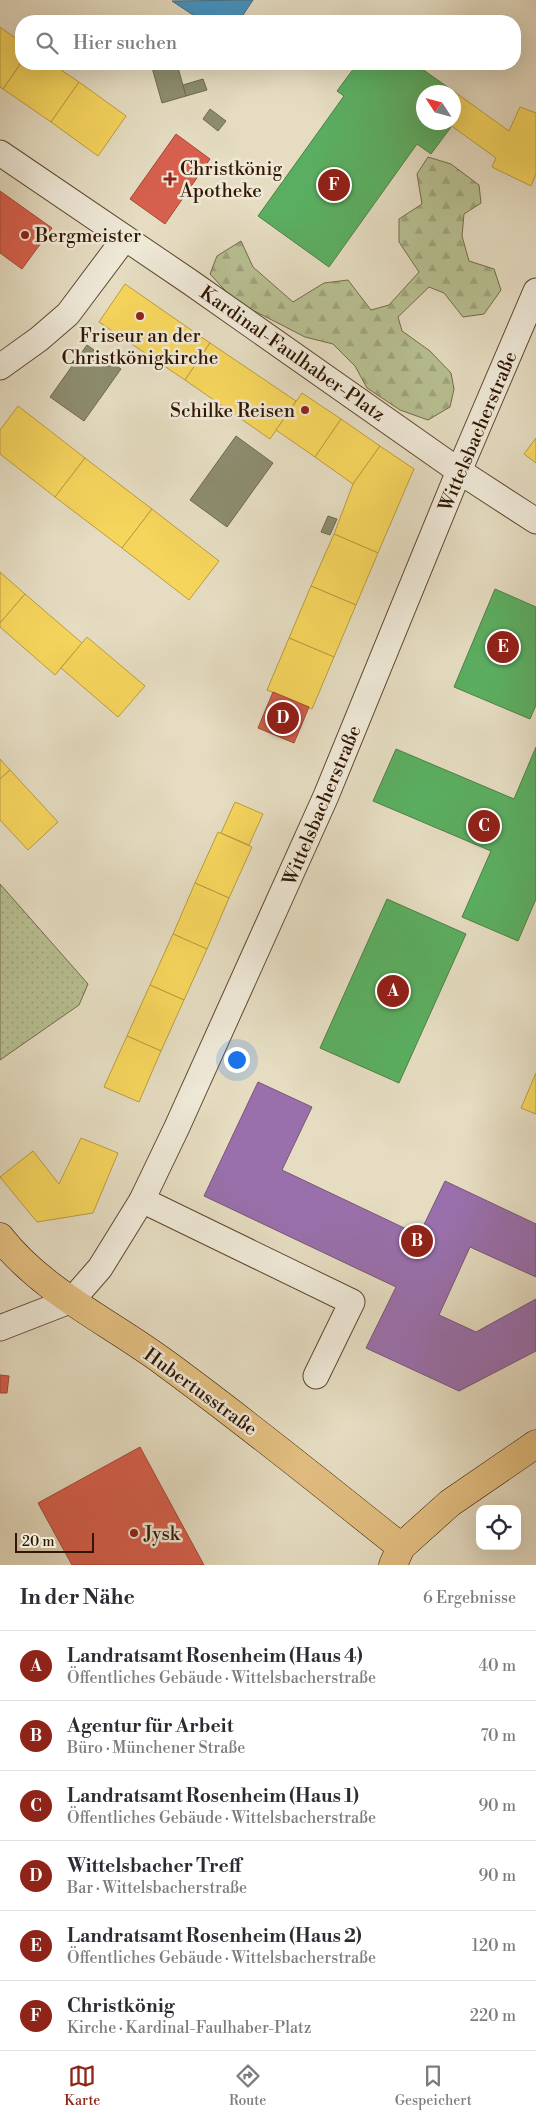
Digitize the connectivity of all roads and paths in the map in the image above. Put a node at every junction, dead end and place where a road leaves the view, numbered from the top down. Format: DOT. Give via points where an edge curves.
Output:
graph roads {
  1 [pos="0,153"];
  2 [pos="125,238"];
  3 [pos="536,292"];
  4 [pos="0,367"];
  5 [pos="459,471"];
  6 [pos="536,521"];
  7 [pos="142,1200"];
  8 [pos="0,1237"];
  9 [pos="72,1300"];
  10 [pos="0,1328"];
  11 [pos="316,1376"];
  12 [pos="536,1444"];
  13 [pos="397,1556"];
  1 -- 2 [label="street, Kardinal-Faulhaber-Platz"];
  2 -- 4 [label="street" via="68,314 39,340"];
  2 -- 5 [label="street, Kardinal-Faulhaber-Platz"];
  3 -- 5 [label="street, Wittelsbacherstraße"];
  5 -- 6 [label="street, Kardinal-Faulhaber-Platz"];
  5 -- 7 [label="street, Wittelsbacherstraße" via="326,796 178,1127"];
  7 -- 9 [label="street, Wittelsbacherstraße" via="100,1268"];
  7 -- 11 [label="street" via="352,1302"];
  8 -- 9 [label="main road, Hubertusstraße" via="24,1264"];
  9 -- 10 [label="street"];
  9 -- 13 [label="main road, Hubertusstraße" via="178,1372"];
  12 -- 13 [label="main road" via="450,1503"];
}
